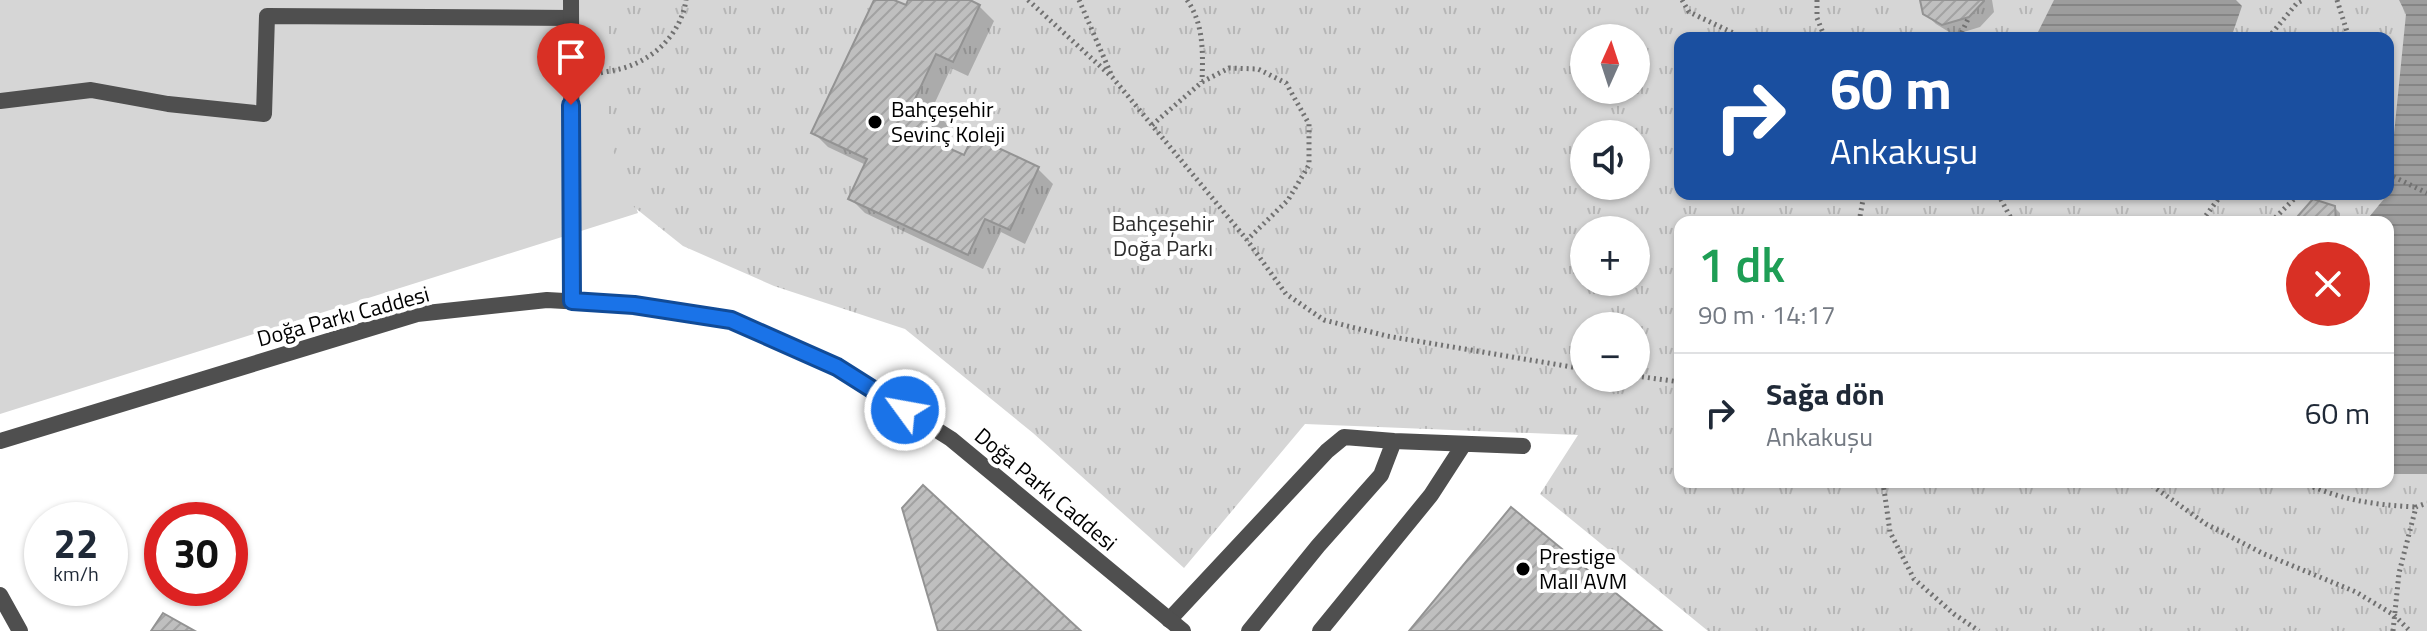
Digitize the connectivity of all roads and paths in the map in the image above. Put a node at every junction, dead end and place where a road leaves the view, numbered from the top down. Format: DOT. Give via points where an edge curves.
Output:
graph roads {
  1 [pos="571,0"];
  2 [pos="686,0"];
  3 [pos="1028,0"];
  4 [pos="1079,0"];
  5 [pos="1187,0"];
  6 [pos="1682,0"];
  7 [pos="1817,0"];
  8 [pos="2303,0"];
  9 [pos="2337,0"];
  10 [pos="1969,17"];
  11 [pos="571,18"];
  12 [pos="1731,32"];
  13 [pos="1823,32"];
  14 [pos="1962,32"];
  15 [pos="2273,32"];
  16 [pos="2347,32"];
  17 [pos="1113,78"];
  18 [pos="571,80"];
  19 [pos="1202,82"];
  20 [pos="0,101"];
  21 [pos="1152,125"];
  22 [pos="2394,177"];
  23 [pos="2427,193"];
  24 [pos="2293,200"];
  25 [pos="2277,216"];
  26 [pos="1247,240"];
  27 [pos="572,301"];
  28 [pos="1570,367"];
  29 [pos="1650,378"];
  30 [pos="1674,381"];
  31 [pos="0,441"];
  32 [pos="1394,441"];
  33 [pos="1464,444"];
  34 [pos="1523,446"];
  35 [pos="1884,488"];
  36 [pos="2155,488"];
  37 [pos="2315,488"];
  38 [pos="2427,503"];
  39 [pos="2416,507"];
  40 [pos="0,595"];
  41 [pos="2394,615"];
  42 [pos="1176,626"];
  43 [pos="20,631"];
  44 [pos="1249,631"];
  45 [pos="1320,631"];
  46 [pos="1979,631"];
  47 [pos="2393,631"];
  48 [pos="2410,631"];
  1 -- 11 [label="street"];
  2 -- 18 [label="path" via="677,28 657,52 632,65"];
  3 -- 17 [label="path"];
  4 -- 17 [label="path"];
  5 -- 19 [label="path" via="1203,44"];
  6 -- 12 [label="path" via="1689,12"];
  7 -- 13 [label="path"];
  8 -- 15 [label="path"];
  9 -- 16 [label="path"];
  10 -- 14 [label="path"];
  11 -- 18 [label="street"];
  11 -- 20 [label="street" via="267,16 264,114 91,90"];
  17 -- 21 [label="path"];
  18 -- 27 [label="street"];
  19 -- 21 [label="path"];
  19 -- 26 [label="path" via="1229,68 1258,69 1286,83 1309,124 1309,165 1288,200"];
  21 -- 26 [label="path"];
  22 -- 23 [label="path"];
  24 -- 25 [label="path"];
  26 -- 28 [label="path" via="1286,294 1324,320"];
  27 -- 31 [label="street, Doğa Parkı Caddesi" via="417,314"];
  27 -- 42 [label="street, Doğa Parkı Caddesi" via="731,320 837,367 951,439"];
  29 -- 30 [label="path"];
  32 -- 33 [label="street"];
  32 -- 42 [label="street" via="1344,437 1327,451"];
  32 -- 44 [label="street" via="1381,475"];
  33 -- 34 [label="street"];
  33 -- 45 [label="street" via="1431,495"];
  35 -- 46 [label="path" via="1890,532 1914,579"];
  36 -- 41 [label="path" via="2206,524 2356,592"];
  37 -- 39 [label="path" via="2355,502"];
  38 -- 39 [label="path"];
  39 -- 41 [label="path"];
  40 -- 43 [label="street"];
  41 -- 47 [label="path"];
  41 -- 48 [label="path"];
}
